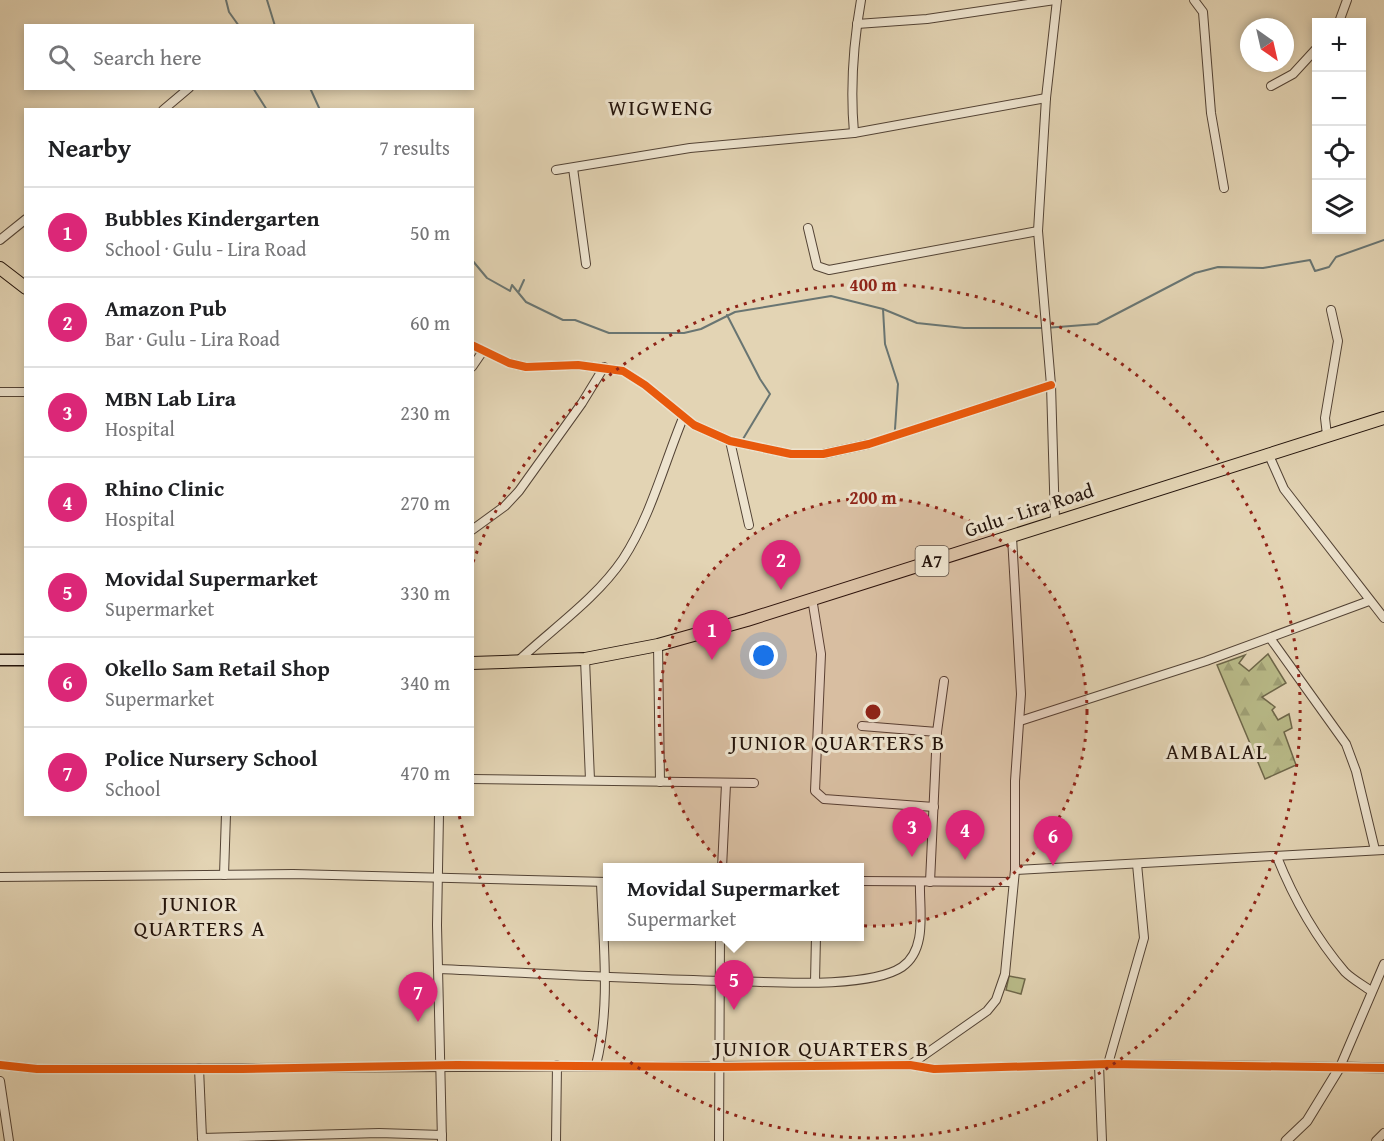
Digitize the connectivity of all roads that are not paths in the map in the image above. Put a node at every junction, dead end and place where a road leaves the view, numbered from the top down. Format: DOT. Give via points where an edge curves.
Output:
graph roads {
  1 [pos="861,0"];
  2 [pos="1056,0"];
  3 [pos="1194,0"];
  4 [pos="1347,0"];
  5 [pos="1340,18"];
  6 [pos="857,24"];
  7 [pos="1312,54"];
  8 [pos="1271,86"];
  9 [pos="187,90"];
  10 [pos="1046,98"];
  11 [pos="165,108"];
  12 [pos="854,133"];
  13 [pos="573,168"];
  14 [pos="556,170"];
  15 [pos="1224,188"];
  16 [pos="24,221"];
  17 [pos="808,228"];
  18 [pos="1038,231"];
  19 [pos="0,240"];
  20 [pos="586,264"];
  21 [pos="0,268"];
  22 [pos="24,286"];
  23 [pos="1331,310"];
  24 [pos="474,346"];
  25 [pos="483,351"];
  26 [pos="474,364"];
  27 [pos="604,367"];
  28 [pos="1051,385"];
  29 [pos="0,392"];
  30 [pos="24,392"];
  31 [pos="683,418"];
  32 [pos="1384,418"];
  33 [pos="1327,435"];
  34 [pos="730,441"];
  35 [pos="1268,453"];
  36 [pos="1055,522"];
  37 [pos="748,525"];
  38 [pos="474,529"];
  39 [pos="1012,537"];
  40 [pos="812,598"];
  41 [pos="1369,601"];
  42 [pos="1384,618"];
  43 [pos="1270,638"];
  44 [pos="658,645"];
  45 [pos="585,659"];
  46 [pos="0,660"];
  47 [pos="24,660"];
  48 [pos="517,662"];
  49 [pos="474,663"];
  50 [pos="944,681"];
  51 [pos="1020,721"];
  52 [pos="862,726"];
  53 [pos="937,732"];
  54 [pos="474,779"];
  55 [pos="590,780"];
  56 [pos="660,782"];
  57 [pos="754,783"];
  58 [pos="726,784"];
  59 [pos="934,807"];
  60 [pos="226,816"];
  61 [pos="439,816"];
  62 [pos="1375,850"];
  63 [pos="1384,850"];
  64 [pos="1277,857"];
  65 [pos="722,863"];
  66 [pos="1137,864"];
  67 [pos="1015,870"];
  68 [pos="224,875"];
  69 [pos="0,877"];
  70 [pos="437,879"];
  71 [pos="603,882"];
  72 [pos="864,882"];
  73 [pos="920,882"];
  74 [pos="930,882"];
  75 [pos="1012,882"];
  76 [pos="604,941"];
  77 [pos="720,941"];
  78 [pos="816,941"];
  79 [pos="1384,964"];
  80 [pos="438,969"];
  81 [pos="604,978"];
  82 [pos="720,981"];
  83 [pos="815,982"];
  84 [pos="1371,991"];
  85 [pos="932,1050"];
  86 [pos="0,1065"];
  87 [pos="440,1065"];
  88 [pos="557,1065"];
  89 [pos="596,1065"];
  90 [pos="910,1065"];
  91 [pos="1104,1065"];
  92 [pos="719,1067"];
  93 [pos="1340,1067"];
  94 [pos="199,1068"];
  95 [pos="934,1069"];
  96 [pos="1383,1070"];
  97 [pos="0,1081"];
  98 [pos="0,1088"];
  99 [pos="1384,1133"];
  100 [pos="442,1138"];
  101 [pos="202,1139"];
  102 [pos="9,1141"];
  103 [pos="556,1141"];
  104 [pos="719,1141"];
  105 [pos="1102,1141"];
  106 [pos="1286,1141"];
  107 [pos="1376,1141"];
  1 -- 6 [label="street"];
  2 -- 6 [label="street" via="927,19"];
  2 -- 10 [label="street"];
  3 -- 15 [label="street" via="1203,12 1211,113"];
  4 -- 5 [label="street"];
  6 -- 12 [label="street" via="851,71"];
  7 -- 8 [label="street" via="1293,74"];
  9 -- 11 [label="street"];
  10 -- 12 [label="street"];
  10 -- 18 [label="street"];
  12 -- 13 [label="street" via="690,148"];
  13 -- 14 [label="street"];
  13 -- 20 [label="street"];
  16 -- 19 [label="street"];
  17 -- 18 [label="street" via="817,266 829,270"];
  18 -- 28 [label="street"];
  21 -- 22 [label="main road"];
  23 -- 33 [label="street" via="1338,341 1325,418"];
  24 -- 25 [label="street"];
  25 -- 26 [label="street"];
  25 -- 27 [label="street" via="526,367"];
  27 -- 31 [label="street" via="634,376"];
  27 -- 38 [label="street" via="519,491"];
  28 -- 34 [label="street" via="902,434 823,454 791,454"];
  28 -- 36 [label="street"];
  29 -- 30 [label="street"];
  31 -- 34 [label="street"];
  31 -- 48 [label="street" via="641,527 622,561"];
  32 -- 33 [label="main road, Gulu - Lira Road / A7"];
  33 -- 35 [label="main road, Gulu - Lira Road / A7"];
  34 -- 37 [label="street"];
  35 -- 36 [label="main road, Gulu - Lira Road / A7"];
  35 -- 41 [label="street" via="1284,489"];
  36 -- 39 [label="main road, Gulu - Lira Road / A7"];
  39 -- 40 [label="main road, Gulu - Lira Road / A7"];
  39 -- 51 [label="street"];
  40 -- 44 [label="main road, Gulu - Lira Road / A7"];
  40 -- 59 [label="street" via="821,654 815,791 824,799"];
  41 -- 42 [label="street"];
  41 -- 43 [label="street"];
  43 -- 51 [label="street"];
  43 -- 62 [label="street" via="1346,744"];
  44 -- 45 [label="main road, Gulu - Lira Road / A7"];
  44 -- 56 [label="street"];
  45 -- 48 [label="main road, Gulu - Lira Road / A7"];
  45 -- 55 [label="street"];
  46 -- 47 [label="main road"];
  48 -- 49 [label="main road, Gulu - Lira Road / A7"];
  50 -- 53 [label="street"];
  51 -- 67 [label="street"];
  52 -- 53 [label="street"];
  53 -- 59 [label="street"];
  54 -- 55 [label="street"];
  55 -- 56 [label="street"];
  56 -- 58 [label="street"];
  57 -- 58 [label="street"];
  58 -- 65 [label="street"];
  59 -- 74 [label="street"];
  60 -- 68 [label="street"];
  61 -- 70 [label="street"];
  62 -- 63 [label="street"];
  62 -- 64 [label="street"];
  64 -- 66 [label="street"];
  64 -- 84 [label="street" via="1295,898 1334,957 1347,974"];
  66 -- 67 [label="street"];
  66 -- 91 [label="street" via="1144,938"];
  67 -- 75 [label="street"];
  68 -- 69 [label="street"];
  68 -- 70 [label="street"];
  70 -- 71 [label="street"];
  70 -- 80 [label="street"];
  72 -- 73 [label="street"];
  73 -- 74 [label="street"];
  73 -- 83 [label="street" via="920,935 912,957 902,967 873,978"];
  74 -- 75 [label="street"];
  75 -- 85 [label="street" via="1006,969 996,1000 974,1023"];
  76 -- 81 [label="street"];
  77 -- 82 [label="street"];
  78 -- 83 [label="street"];
  79 -- 84 [label="street"];
  80 -- 81 [label="street"];
  80 -- 87 [label="street"];
  81 -- 82 [label="street"];
  81 -- 89 [label="street" via="602,1033"];
  82 -- 83 [label="street"];
  82 -- 92 [label="street"];
  84 -- 93 [label="street"];
  85 -- 90 [label="street"];
  85 -- 95 [label="street"];
  86 -- 94 [label="street" via="37,1069"];
  87 -- 88 [label="street"];
  87 -- 94 [label="street"];
  87 -- 100 [label="street"];
  88 -- 89 [label="street"];
  88 -- 103 [label="street"];
  89 -- 92 [label="street"];
  90 -- 92 [label="street"];
  90 -- 95 [label="street"];
  91 -- 93 [label="street"];
  91 -- 95 [label="street"];
  91 -- 105 [label="street"];
  92 -- 104 [label="street"];
  93 -- 96 [label="street"];
  93 -- 106 [label="street" via="1307,1121"];
  94 -- 101 [label="street"];
  97 -- 98 [label="street"];
  98 -- 102 [label="street"];
  99 -- 107 [label="street"];
  100 -- 101 [label="street" via="379,1133"];
}
